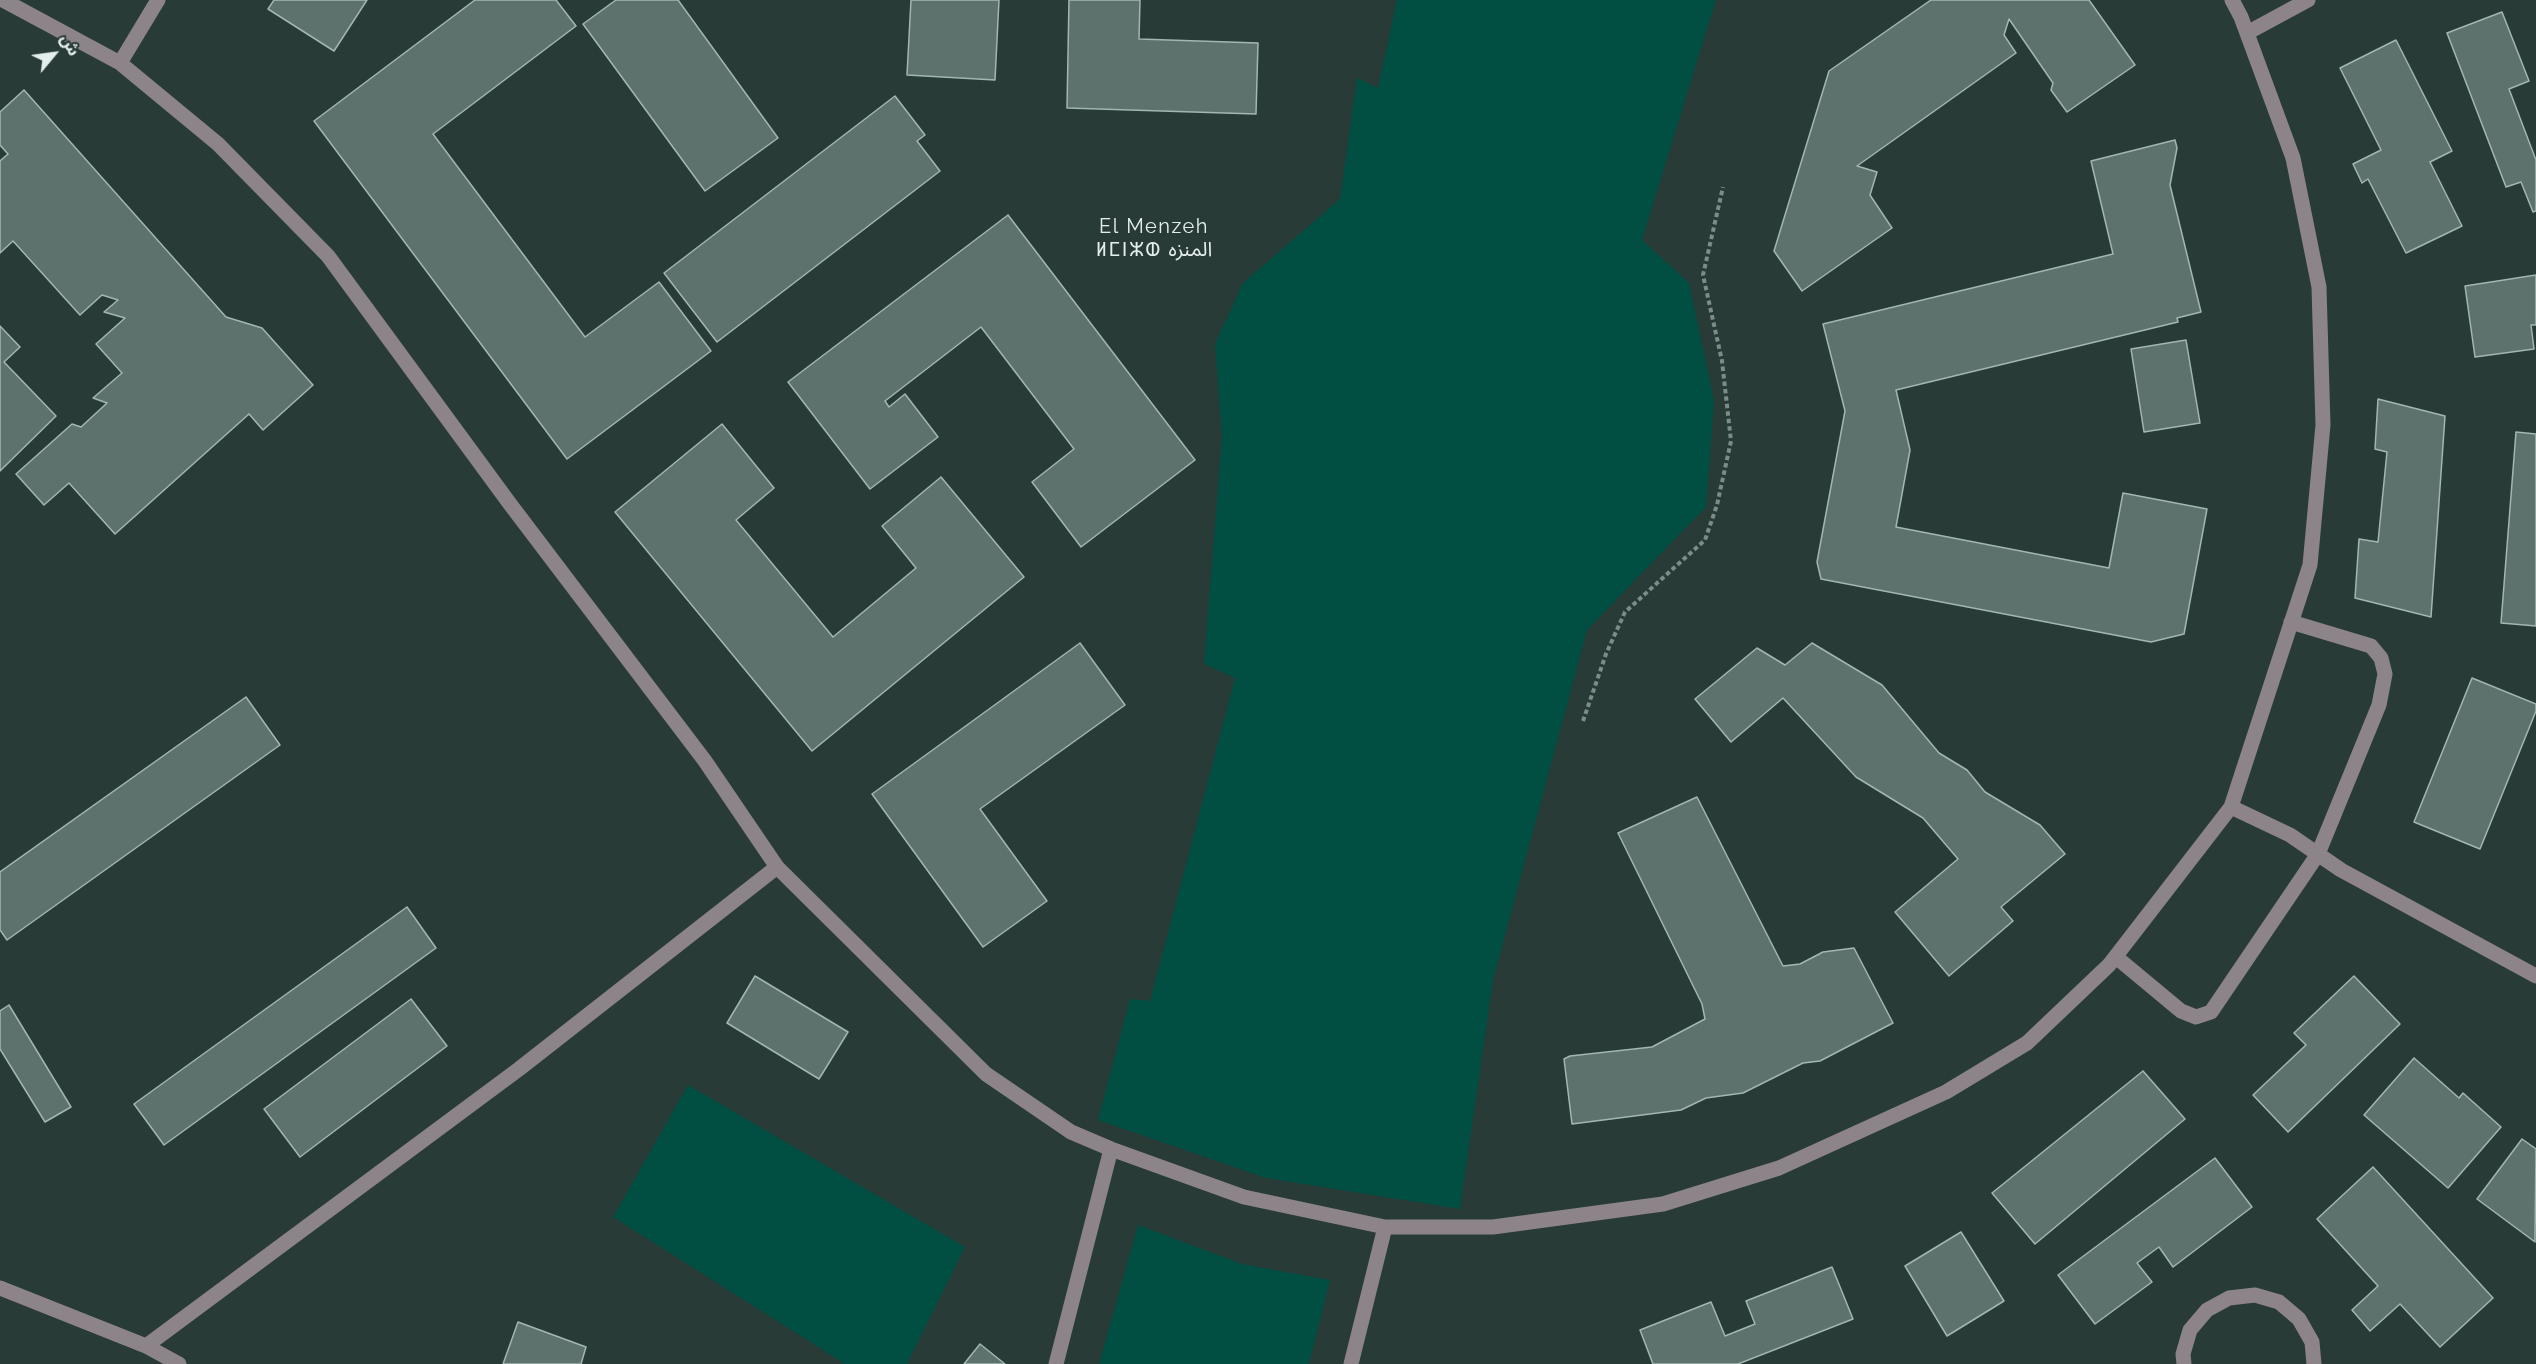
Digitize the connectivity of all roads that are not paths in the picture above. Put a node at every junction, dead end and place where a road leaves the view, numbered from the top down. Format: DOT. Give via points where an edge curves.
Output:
graph roads {
  1 [pos="3,0"];
  2 [pos="158,0"];
  3 [pos="2232,0"];
  4 [pos="2308,0"];
  5 [pos="2247,33"];
  6 [pos="120,63"];
  7 [pos="2291,622"];
  8 [pos="2231,807"];
  9 [pos="2318,854"];
  10 [pos="777,867"];
  11 [pos="2116,957"];
  12 [pos="2536,976"];
  13 [pos="1111,1149"];
  14 [pos="1385,1227"];
  15 [pos="0,1288"];
  16 [pos="146,1346"];
  17 [pos="179,1364"];
  18 [pos="1056,1364"];
  19 [pos="1351,1364"];
  20 [pos="2184,1364"];
  21 [pos="2314,1364"];
  1 -- 6 [label="street"];
  2 -- 6 [label="street"];
  3 -- 5 [label="street"];
  4 -- 5 [label="street"];
  5 -- 7 [label="street" via="2293,158 2319,287 2323,425 2310,565"];
  6 -- 10 [label="street" via="218,144 328,256 705,761"];
  7 -- 8 [label="street"];
  7 -- 9 [label="street" via="2371,645 2381,658 2385,674 2379,705"];
  8 -- 9 [label="street" via="2290,835"];
  8 -- 11 [label="street"];
  9 -- 11 [label="street" via="2211,1012 2196,1017 2181,1011"];
  9 -- 12 [label="street"];
  10 -- 13 [label="street" via="986,1074 1071,1132"];
  10 -- 16 [label="street" via="519,1070"];
  11 -- 14 [label="street" via="2026,1043 1946,1092 1779,1168 1663,1204 1493,1227"];
  13 -- 14 [label="street" via="1244,1197"];
  13 -- 18 [label="street"];
  14 -- 19 [label="street"];
  15 -- 16 [label="street"];
  16 -- 17 [label="street"];
  20 -- 21 [label="street" via="2190,1330 2207,1310 2229,1298 2255,1295 2279,1302 2300,1318 2312,1342"];
}
